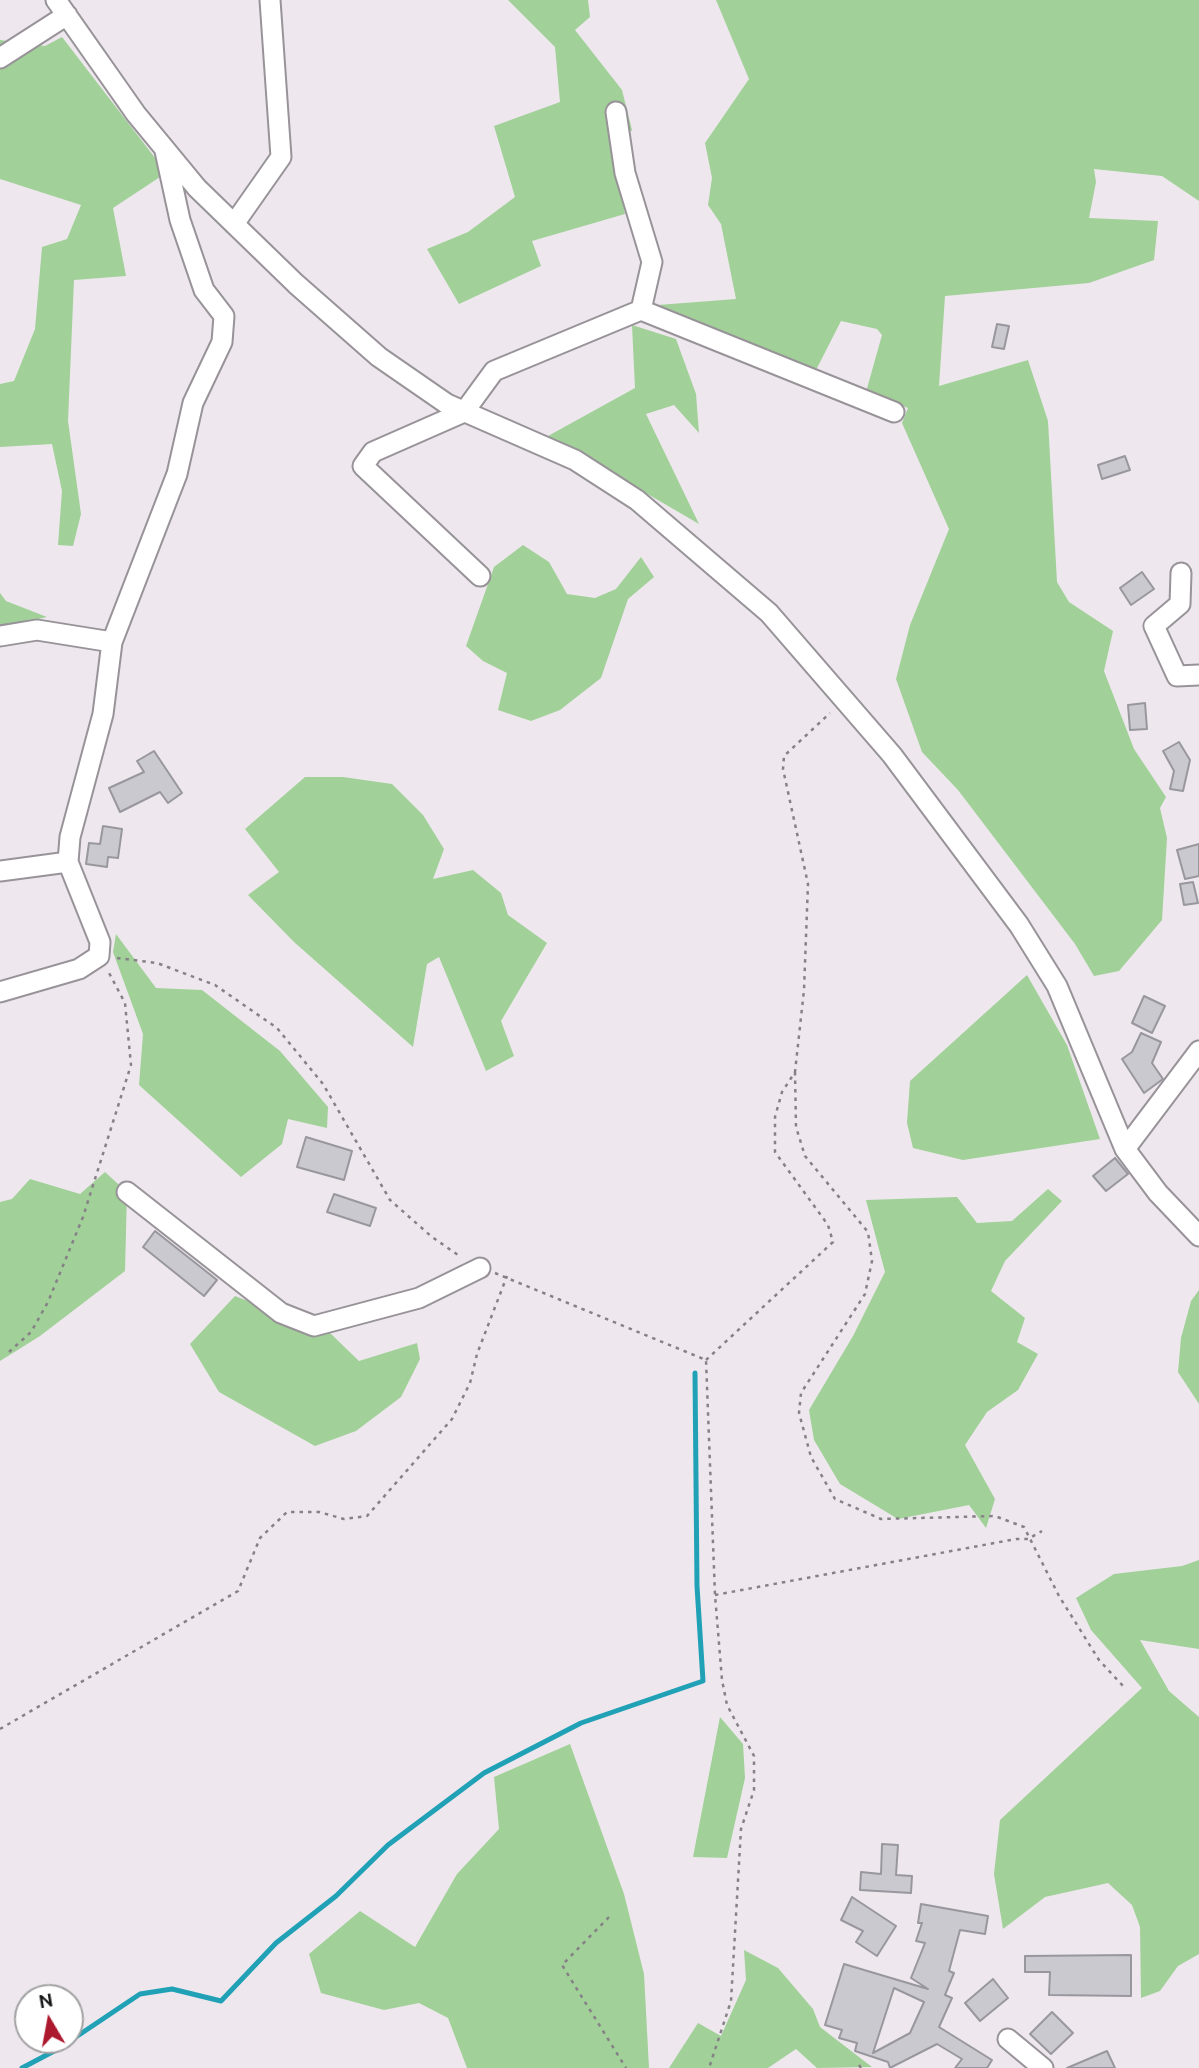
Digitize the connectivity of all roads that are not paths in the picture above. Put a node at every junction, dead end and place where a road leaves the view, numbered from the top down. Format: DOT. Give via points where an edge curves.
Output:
graph roads {
  1 [pos="270,0"];
  2 [pos="62,7"];
  3 [pos="0,58"];
  4 [pos="616,113"];
  5 [pos="164,146"];
  6 [pos="234,224"];
  7 [pos="640,310"];
  8 [pos="464,412"];
  9 [pos="894,412"];
  10 [pos="1181,573"];
  11 [pos="480,576"];
  12 [pos="0,636"];
  13 [pos="112,642"];
  14 [pos="1199,675"];
  15 [pos="68,862"];
  16 [pos="0,871"];
  17 [pos="0,992"];
  18 [pos="1199,1051"];
  19 [pos="1125,1149"];
  20 [pos="127,1192"];
  21 [pos="1199,1236"];
  22 [pos="480,1268"];
  23 [pos="1009,2039"];
  24 [pos="1043,2068"];
  1 -- 6 [label="street" via="281,157"];
  2 -- 3 [label="street"];
  2 -- 5 [label="street" via="136,114"];
  4 -- 7 [label="street" via="625,173 652,262"];
  5 -- 6 [label="street"];
  5 -- 13 [label="street" via="180,220 204,290 224,316 222,342 192,403 177,474"];
  6 -- 8 [label="street" via="379,357"];
  7 -- 8 [label="street" via="494,371"];
  7 -- 9 [label="street"];
  8 -- 11 [label="street" via="373,452 363,466"];
  8 -- 19 [label="street" via="575,460 637,500 769,613 892,755 1019,925 1057,986"];
  10 -- 14 [label="street" via="1180,604 1154,626 1177,676"];
  12 -- 13 [label="street" via="37,630"];
  13 -- 15 [label="street" via="103,714 70,837"];
  15 -- 16 [label="street"];
  15 -- 17 [label="street" via="100,942 99,956 79,969"];
  18 -- 19 [label="street"];
  19 -- 21 [label="street"];
  20 -- 22 [label="street" via="281,1313 314,1326 419,1298"];
  23 -- 24 [label="street"];
}
